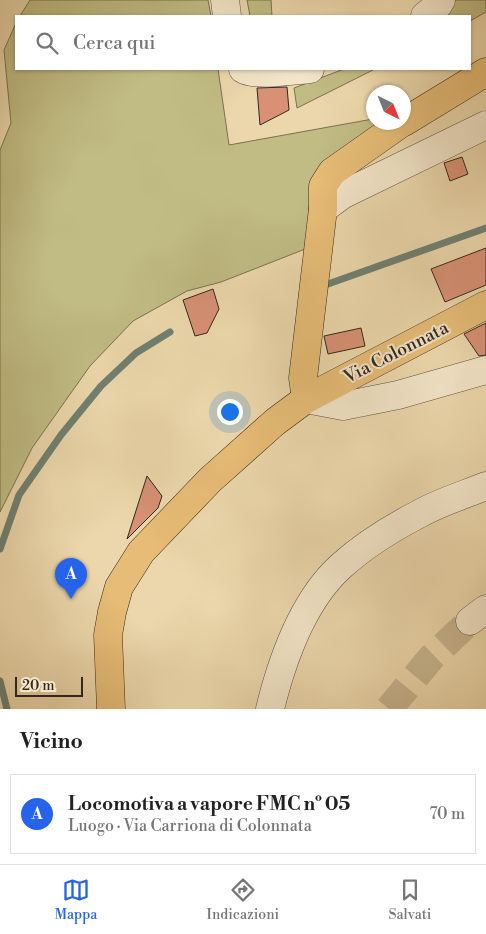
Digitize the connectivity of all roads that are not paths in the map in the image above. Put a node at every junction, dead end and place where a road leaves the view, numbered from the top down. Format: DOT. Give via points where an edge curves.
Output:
graph roads {
  1 [pos="225,0"];
  2 [pos="441,0"];
  3 [pos="227,15"];
  4 [pos="426,15"];
  5 [pos="244,70"];
  6 [pos="289,70"];
  7 [pos="486,72"];
  8 [pos="411,117"];
  9 [pos="486,125"];
  10 [pos="392,130"];
  11 [pos="323,209"];
  12 [pos="486,305"];
  13 [pos="486,370"];
  14 [pos="304,388"];
  15 [pos="486,486"];
  16 [pos="110,709"];
  17 [pos="270,709"];
  1 -- 3 [label="street"];
  2 -- 4 [label="street"];
  5 -- 6 [label="street"];
  7 -- 8 [label="main road"];
  9 -- 11 [label="street" via="342,195"];
  10 -- 11 [label="main road" via="332,172 323,186"];
  11 -- 14 [label="main road"];
  12 -- 14 [label="main road, Via Colonnata"];
  13 -- 14 [label="street" via="398,395 343,406"];
  14 -- 16 [label="main road, Via Colonnata" via="275,422 210,480 142,552 119,587 108,635"];
  15 -- 17 [label="street" via="420,513 376,540 340,568 313,600 295,634"];
}
